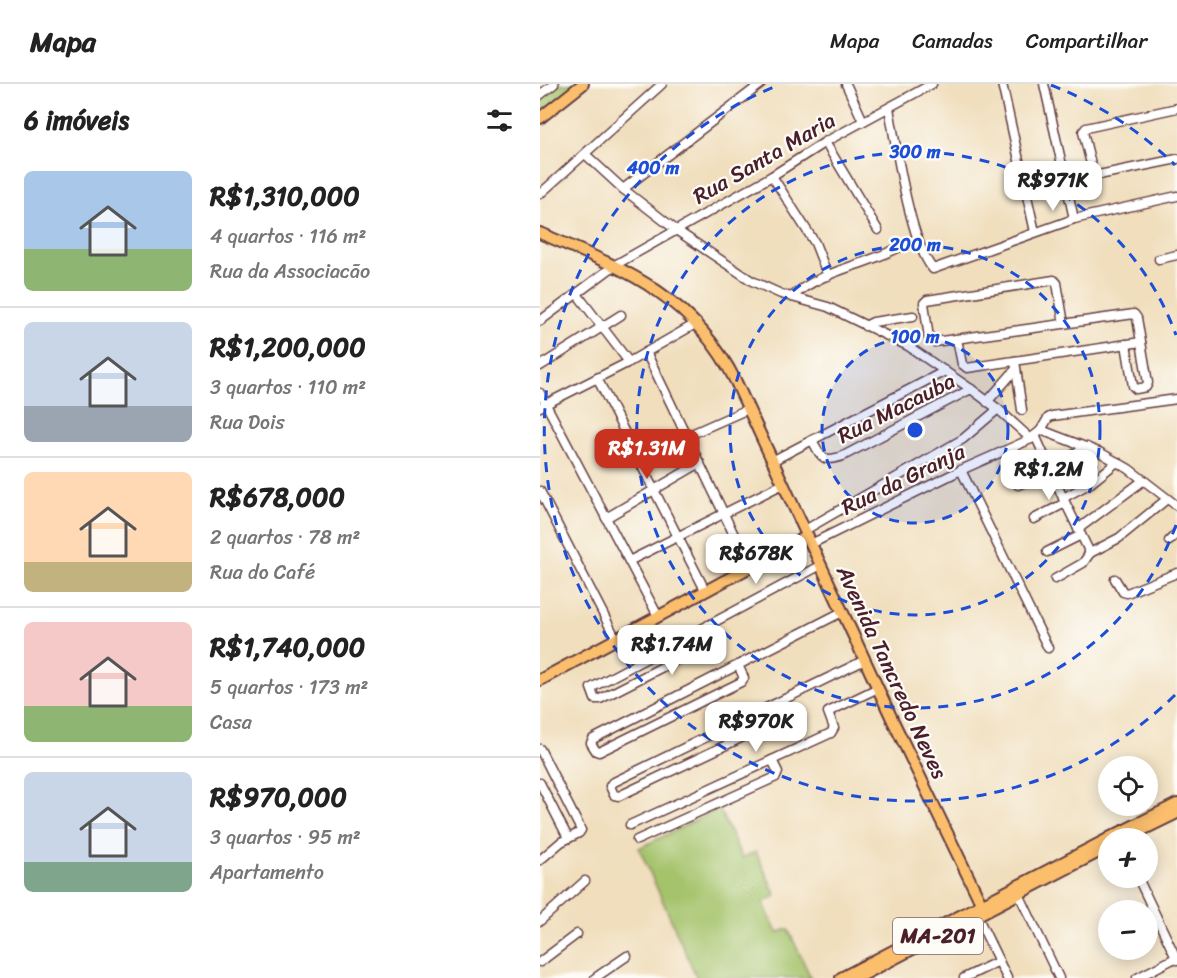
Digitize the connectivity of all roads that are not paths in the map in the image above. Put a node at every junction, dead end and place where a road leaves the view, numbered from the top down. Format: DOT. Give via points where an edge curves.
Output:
graph roads {
  1 [pos="554,84"];
  2 [pos="583,84"];
  3 [pos="662,84"];
  4 [pos="761,84"];
  5 [pos="846,84"];
  6 [pos="932,84"];
  7 [pos="1002,84"];
  8 [pos="1044,84"];
  9 [pos="540,95"];
  10 [pos="889,108"];
  11 [pos="1177,108"];
  12 [pos="540,118"];
  13 [pos="863,121"];
  14 [pos="825,142"];
  15 [pos="585,154"];
  16 [pos="1177,159"];
  17 [pos="772,176"];
  18 [pos="623,189"];
  19 [pos="540,194"];
  20 [pos="1177,196"];
  21 [pos="1074,219"];
  22 [pos="676,230"];
  23 [pos="879,230"];
  24 [pos="1035,232"];
  25 [pos="540,233"];
  26 [pos="918,238"];
  27 [pos="1177,255"];
  28 [pos="1159,260"];
  29 [pos="615,265"];
  30 [pos="828,276"];
  31 [pos="577,294"];
  32 [pos="792,297"];
  33 [pos="621,315"];
  34 [pos="913,316"];
  35 [pos="540,321"];
  36 [pos="697,323"];
  37 [pos="1064,324"];
  38 [pos="865,326"];
  39 [pos="602,327"];
  40 [pos="957,339"];
  41 [pos="1141,342"];
  42 [pos="1126,344"];
  43 [pos="646,352"];
  44 [pos="629,362"];
  45 [pos="1016,365"];
  46 [pos="540,366"];
  47 [pos="945,371"];
  48 [pos="597,378"];
  49 [pos="971,389"];
  50 [pos="540,393"];
  51 [pos="1177,399"];
  52 [pos="987,402"];
  53 [pos="543,405"];
  54 [pos="748,409"];
  55 [pos="998,409"];
  56 [pos="1022,410"];
  57 [pos="1036,435"];
  58 [pos="687,436"];
  59 [pos="812,440"];
  60 [pos="1087,447"];
  61 [pos="772,461"];
  62 [pos="1117,462"];
  63 [pos="700,463"];
  64 [pos="961,470"];
  65 [pos="1051,470"];
  66 [pos="1144,480"];
  67 [pos="783,484"];
  68 [pos="1018,485"];
  69 [pos="654,490"];
  70 [pos="540,491"];
  71 [pos="1167,499"];
  72 [pos="1064,501"];
  73 [pos="1177,506"];
  74 [pos="724,513"];
  75 [pos="606,518"];
  76 [pos="1034,519"];
  77 [pos="1080,532"];
  78 [pos="1177,533"];
  79 [pos="678,536"];
  80 [pos="808,537"];
  81 [pos="1169,541"];
  82 [pos="1047,552"];
  83 [pos="1090,553"];
  84 [pos="629,561"];
  85 [pos="821,565"];
  86 [pos="749,566"];
  87 [pos="1177,573"];
  88 [pos="1055,579"];
  89 [pos="1115,579"];
  90 [pos="705,590"];
  91 [pos="842,612"];
  92 [pos="658,616"];
  93 [pos="708,625"];
  94 [pos="616,639"];
  95 [pos="1048,648"];
  96 [pos="865,660"];
  97 [pos="738,665"];
  98 [pos="540,680"];
  99 [pos="878,688"];
  100 [pos="761,711"];
  101 [pos="540,749"];
  102 [pos="772,760"];
  103 [pos="541,787"];
  104 [pos="1177,804"];
  105 [pos="1177,813"];
  106 [pos="630,825"];
  107 [pos="1130,828"];
  108 [pos="1146,828"];
  109 [pos="566,839"];
  110 [pos="638,840"];
  111 [pos="1098,845"];
  112 [pos="1098,853"];
  113 [pos="540,860"];
  114 [pos="585,881"];
  115 [pos="1143,888"];
  116 [pos="1019,894"];
  117 [pos="985,907"];
  118 [pos="977,916"];
  119 [pos="540,921"];
  120 [pos="577,934"];
  121 [pos="627,956"];
  122 [pos="1177,958"];
  123 [pos="999,961"];
  124 [pos="540,962"];
  125 [pos="595,978"];
  126 [pos="841,978"];
  127 [pos="857,978"];
  128 [pos="964,978"];
  129 [pos="1007,978"];
  130 [pos="1059,978"];
  131 [pos="1137,978"];
  1 -- 9 [label="street"];
  2 -- 12 [label="main road"];
  3 -- 15 [label="street"];
  4 -- 18 [label="street"];
  5 -- 13 [label="street"];
  6 -- 10 [label="street, Rua Santa Maria"];
  7 -- 24 [label="street"];
  8 -- 21 [label="street"];
  10 -- 13 [label="street, Rua Santa Maria"];
  10 -- 26 [label="street"];
  11 -- 16 [label="street" via="1086,128 1083,132 1094,176"];
  13 -- 14 [label="street, Rua Santa Maria"];
  14 -- 17 [label="street, Rua Santa Maria"];
  14 -- 23 [label="street"];
  15 -- 18 [label="street"];
  15 -- 19 [label="street"];
  17 -- 22 [label="street, Rua Santa Maria"];
  17 -- 30 [label="street" via="815,243"];
  18 -- 22 [label="street"];
  20 -- 21 [label="street"];
  21 -- 24 [label="street"];
  22 -- 29 [label="street, Rua Santa Maria"];
  22 -- 32 [label="street" via="752,281"];
  24 -- 26 [label="street" via="936,270 931,268"];
  25 -- 29 [label="main road, Avenida Tancredo Neves"];
  26 -- 30 [label="street"];
  27 -- 28 [label="street"];
  29 -- 31 [label="street, Rua Santa Maria"];
  29 -- 36 [label="main road, Avenida Tancredo Neves" via="654,288"];
  30 -- 32 [label="street"];
  31 -- 35 [label="street, Rua Santa Maria"];
  31 -- 39 [label="street"];
  32 -- 38 [label="street" via="828,308"];
  33 -- 39 [label="street"];
  34 -- 38 [label="street"];
  36 -- 43 [label="street"];
  36 -- 54 [label="main road, Avenida Tancredo Neves" via="722,356"];
  37 -- 40 [label="street"];
  37 -- 40 [label="street" via="1054,280 925,301 931,341"];
  37 -- 41 [label="street" via="1134,314"];
  38 -- 47 [label="street" via="908,346"];
  39 -- 44 [label="street"];
  39 -- 46 [label="street"];
  40 -- 45 [label="street" via="965,367"];
  41 -- 42 [label="street"];
  41 -- 42 [label="street" via="1146,387 1133,386"];
  42 -- 45 [label="street"];
  43 -- 44 [label="street"];
  43 -- 58 [label="street"];
  44 -- 48 [label="street"];
  45 -- 52 [label="street"];
  45 -- 56 [label="street"];
  47 -- 49 [label="street"];
  47 -- 59 [label="street"];
  48 -- 53 [label="street"];
  48 -- 69 [label="street"];
  49 -- 52 [label="street"];
  49 -- 59 [label="street, Rua Macauba" via="832,460 822,458"];
  50 -- 53 [label="street"];
  51 -- 57 [label="street, Rua da Granja" via="1052,416"];
  52 -- 55 [label="street"];
  53 -- 75 [label="street"];
  54 -- 58 [label="street"];
  54 -- 61 [label="main road, Avenida Tancredo Neves"];
  55 -- 57 [label="street"];
  55 -- 80 [label="street" via="963,439"];
  57 -- 60 [label="street"];
  57 -- 64 [label="street, Rua da Granja"];
  57 -- 65 [label="street"];
  58 -- 63 [label="street"];
  59 -- 61 [label="street"];
  60 -- 62 [label="street"];
  60 -- 65 [label="street"];
  61 -- 67 [label="main road, Avenida Tancredo Neves"];
  62 -- 66 [label="street"];
  62 -- 72 [label="street"];
  63 -- 69 [label="street"];
  63 -- 74 [label="street"];
  64 -- 80 [label="street, Rua da Granja"];
  64 -- 95 [label="street"];
  65 -- 68 [label="street"];
  65 -- 72 [label="street"];
  66 -- 71 [label="street"];
  66 -- 77 [label="street"];
  67 -- 74 [label="street"];
  67 -- 80 [label="main road, Avenida Tancredo Neves"];
  69 -- 75 [label="street"];
  69 -- 79 [label="street"];
  70 -- 94 [label="street"];
  71 -- 73 [label="street"];
  71 -- 83 [label="street" via="1119,538"];
  72 -- 76 [label="street"];
  72 -- 77 [label="street"];
  74 -- 79 [label="street"];
  74 -- 86 [label="street"];
  75 -- 84 [label="street"];
  77 -- 82 [label="street"];
  77 -- 83 [label="street"];
  78 -- 81 [label="street"];
  79 -- 84 [label="street"];
  79 -- 90 [label="street"];
  80 -- 85 [label="main road, Avenida Tancredo Neves"];
  80 -- 86 [label="main road"];
  83 -- 88 [label="street" via="1083,563"];
  84 -- 92 [label="street"];
  85 -- 91 [label="main road, Avenida Tancredo Neves"];
  85 -- 93 [label="street"];
  86 -- 90 [label="main road"];
  87 -- 89 [label="street" via="1127,593"];
  90 -- 92 [label="main road"];
  91 -- 96 [label="main road, Avenida Tancredo Neves"];
  91 -- 97 [label="street"];
  92 -- 94 [label="main road"];
  93 -- 93 [label="street" via="591,688 595,699 712,641 714,636"];
  94 -- 98 [label="main road"];
  96 -- 99 [label="main road, Avenida Tancredo Neves"];
  96 -- 100 [label="street"];
  97 -- 97 [label="street" via="593,739 591,743 599,752 744,680"];
  99 -- 102 [label="street" via="828,712 834,728 831,733"];
  99 -- 117 [label="main road, Avenida Tancredo Neves"];
  100 -- 100 [label="street" via="612,783 614,795 764,727 767,722"];
  101 -- 109 [label="street" via="580,830"];
  102 -- 106 [label="street"];
  102 -- 110 [label="street" via="778,772 776,777"];
  103 -- 109 [label="street"];
  104 -- 107 [label="main road, MA-201"];
  105 -- 108 [label="main road"];
  109 -- 113 [label="street"];
  111 -- 117 [label="main road, MA-201"];
  112 -- 116 [label="main road, MA-201"];
  114 -- 119 [label="street"];
  115 -- 122 [label="street"];
  116 -- 117 [label="main road, MA-201"];
  116 -- 130 [label="street"];
  117 -- 118 [label="main road, MA-201"];
  117 -- 126 [label="main road, MA-201"];
  118 -- 123 [label="street"];
  118 -- 127 [label="main road, MA-201"];
  120 -- 124 [label="street"];
  121 -- 125 [label="street"];
  122 -- 131 [label="street"];
  123 -- 128 [label="street"];
  123 -- 129 [label="street"];
}
